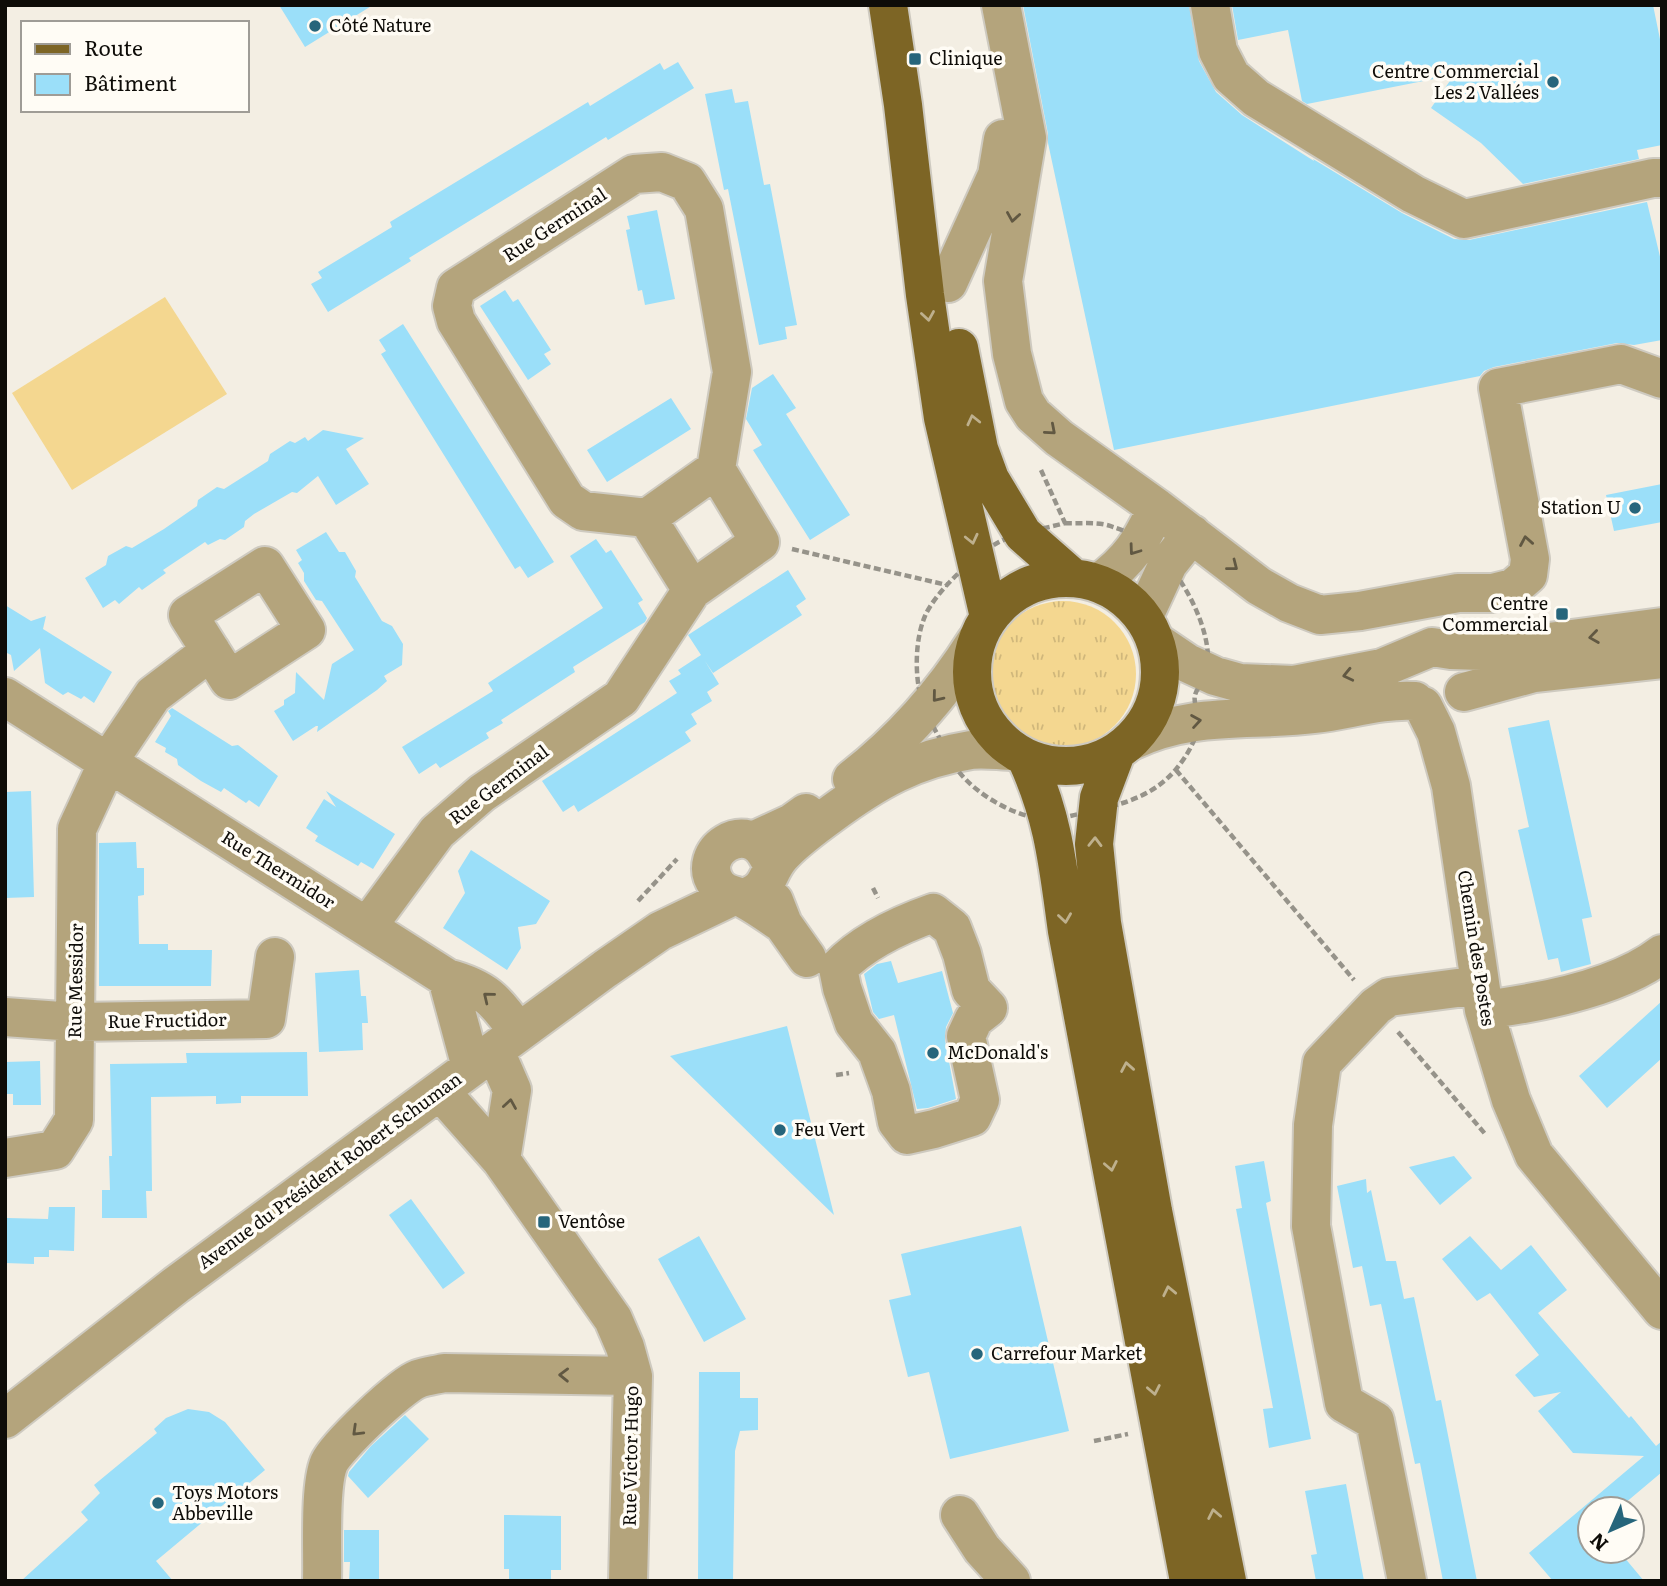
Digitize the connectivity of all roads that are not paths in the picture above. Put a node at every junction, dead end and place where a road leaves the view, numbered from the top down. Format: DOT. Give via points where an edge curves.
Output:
graph roads {
  1 [pos="888,5"];
  2 [pos="907,5"];
  3 [pos="981,5"];
  4 [pos="1001,5"];
  5 [pos="1210,5"];
  6 [pos="1662,178"];
  7 [pos="948,283"];
  8 [pos="1662,355"];
  9 [pos="1621,364"];
  10 [pos="1662,379"];
  11 [pos="716,469"];
  12 [pos="647,518"];
  13 [pos="1155,537"];
  14 [pos="1086,580"];
  15 [pos="692,590"];
  16 [pos="1662,627"];
  17 [pos="983,629"];
  18 [pos="1150,629"];
  19 [pos="1451,650"];
  20 [pos="211,651"];
  21 [pos="1414,656"];
  22 [pos="1662,659"];
  23 [pos="5,697"];
  24 [pos="1440,700"];
  25 [pos="1124,747"];
  26 [pos="1020,754"];
  27 [pos="108,762"];
  28 [pos="746,876"];
  29 [pos="367,927"];
  30 [pos="1662,954"];
  31 [pos="275,957"];
  32 [pos="807,958"];
  33 [pos="447,978"];
  34 [pos="1482,998"];
  35 [pos="988,1008"];
  36 [pos="5,1017"];
  37 [pos="75,1022"];
  38 [pos="495,1050"];
  39 [pos="440,1091"];
  40 [pos="5,1158"];
  41 [pos="501,1160"];
  42 [pos="1662,1310"];
  43 [pos="633,1376"];
  44 [pos="5,1419"];
  45 [pos="960,1515"];
  46 [pos="322,1581"];
  47 [pos="628,1581"];
  48 [pos="1011,1581"];
  49 [pos="1189,1581"];
  50 [pos="1227,1581"];
  51 [pos="1407,1581"];
  1 -- 17 [label="main road, one-way" via="943,418 976,558"];
  2 -- 7 [label="main road"];
  3 -- 7 [label="street" via="1004,132 997,175"];
  4 -- 13 [label="street, one-way" via="1027,138 1003,281 1012,354 1024,401"];
  5 -- 6 [label="street" via="1218,51 1231,76 1256,98 1413,194 1464,219"];
  14 -- 7 [label="main road, one-way" via="1023,534 990,479 966,391"];
  8 -- 9 [label="street"];
  9 -- 10 [label="street"];
  13 -- 9 [label="street, one-way" via="1192,534 1259,586 1320,615 1513,589 1528,575 1530,558 1498,388"];
  11 -- 12 [label="street"];
  11 -- 12 [label="street, Rue Germinal" via="732,372 704,209 687,182 662,172 634,174 456,288 452,306 456,321 567,500 583,511"];
  11 -- 15 [label="street, Rue Germinal" via="760,542"];
  12 -- 15 [label="street"];
  13 -- 14 [label="street, one-way" via="1124,564"];
  13 -- 18 [label="street"];
  14 -- 17 [label="main road" via="1048,578 1025,586 1005,599"];
  14 -- 18 [label="main road" via="1124,596"];
  15 -- 29 [label="street, Rue Germinal" via="621,698 482,793 437,832"];
  16 -- 19 [label="street, one-way" via="1482,651"];
  17 -- 26 [label="main road" via="972,666 974,690 982,714 996,734"];
  17 -- 28 [label="street, one-way" via="957,671 898,740 792,823"];
  21 -- 18 [label="street, one-way" via="1371,670 1294,685 1240,683 1187,663"];
  18 -- 25 [label="main road" via="1161,668 1158,695 1148,720"];
  19 -- 21 [label="street" via="1432,647"];
  19 -- 24 [label="street" via="1464,664 1467,682"];
  20 -- 27 [label="street" via="153,695"];
  21 -- 24 [label="street" via="1408,664 1406,684"];
  22 -- 24 [label="street" via="1534,673"];
  23 -- 27 [label="street, Rue Thermidor"];
  25 -- 24 [label="street, one-way" via="1154,730 1199,721"];
  24 -- 34 [label="street, Chemin des Postes" via="1436,732 1451,786"];
  25 -- 26 [label="main road" via="1096,762 1072,767 1049,765"];
  50 -- 25 [label="main road, one-way" via="1153,1212 1102,923 1094,844 1097,810"];
  26 -- 28 [label="street, Avenue du Président Robert Schuman" via="973,750 908,768 871,785 780,856"];
  26 -- 49 [label="main road, one-way" via="1039,786 1054,837 1079,1000"];
  27 -- 29 [label="street, Rue Thermidor"];
  27 -- 37 [label="street, Rue Messidor" via="77,829"];
  28 -- 32 [label="street"];
  28 -- 38 [label="street, Avenue du Président Robert Schuman" via="660,930"];
  29 -- 33 [label="street, Rue Thermidor"];
  30 -- 34 [label="street" via="1595,987 1554,998"];
  31 -- 37 [label="street, Rue Fructidor" via="266,1019"];
  33 -- 38 [label="street"];
  38 -- 33 [label="street, Rue Thermidor, one-way" via="502,1008 473,985"];
  34 -- 42 [label="street, Chemin des Postes" via="1511,1100 1534,1155"];
  34 -- 51 [label="street" via="1401,995 1376,1006 1322,1063 1313,1125 1311,1226 1345,1403 1375,1421"];
  35 -- 35 [label="street" via="971,990 952,928 933,913 874,940 838,968 854,1023 877,1052 897,1122 907,1135 972,1117 980,1100 966,1036 974,1019"];
  36 -- 37 [label="street, Rue Fructidor"];
  37 -- 40 [label="street, Rue Messidor" via="74,1120 55,1150"];
  38 -- 39 [label="street, Avenue du Président Robert Schuman"];
  41 -- 38 [label="street, one-way" via="512,1090"];
  39 -- 41 [label="street, Rue Victor Hugo"];
  39 -- 44 [label="street, Avenue du Président Robert Schuman" via="176,1284"];
  41 -- 43 [label="street, Rue Victor Hugo" via="612,1319"];
  43 -- 46 [label="street, one-way" via="444,1373 417,1379 399,1391 329,1462 324,1483"];
  43 -- 47 [label="street, Rue Victor Hugo"];
  45 -- 48 [label="street"];
}
